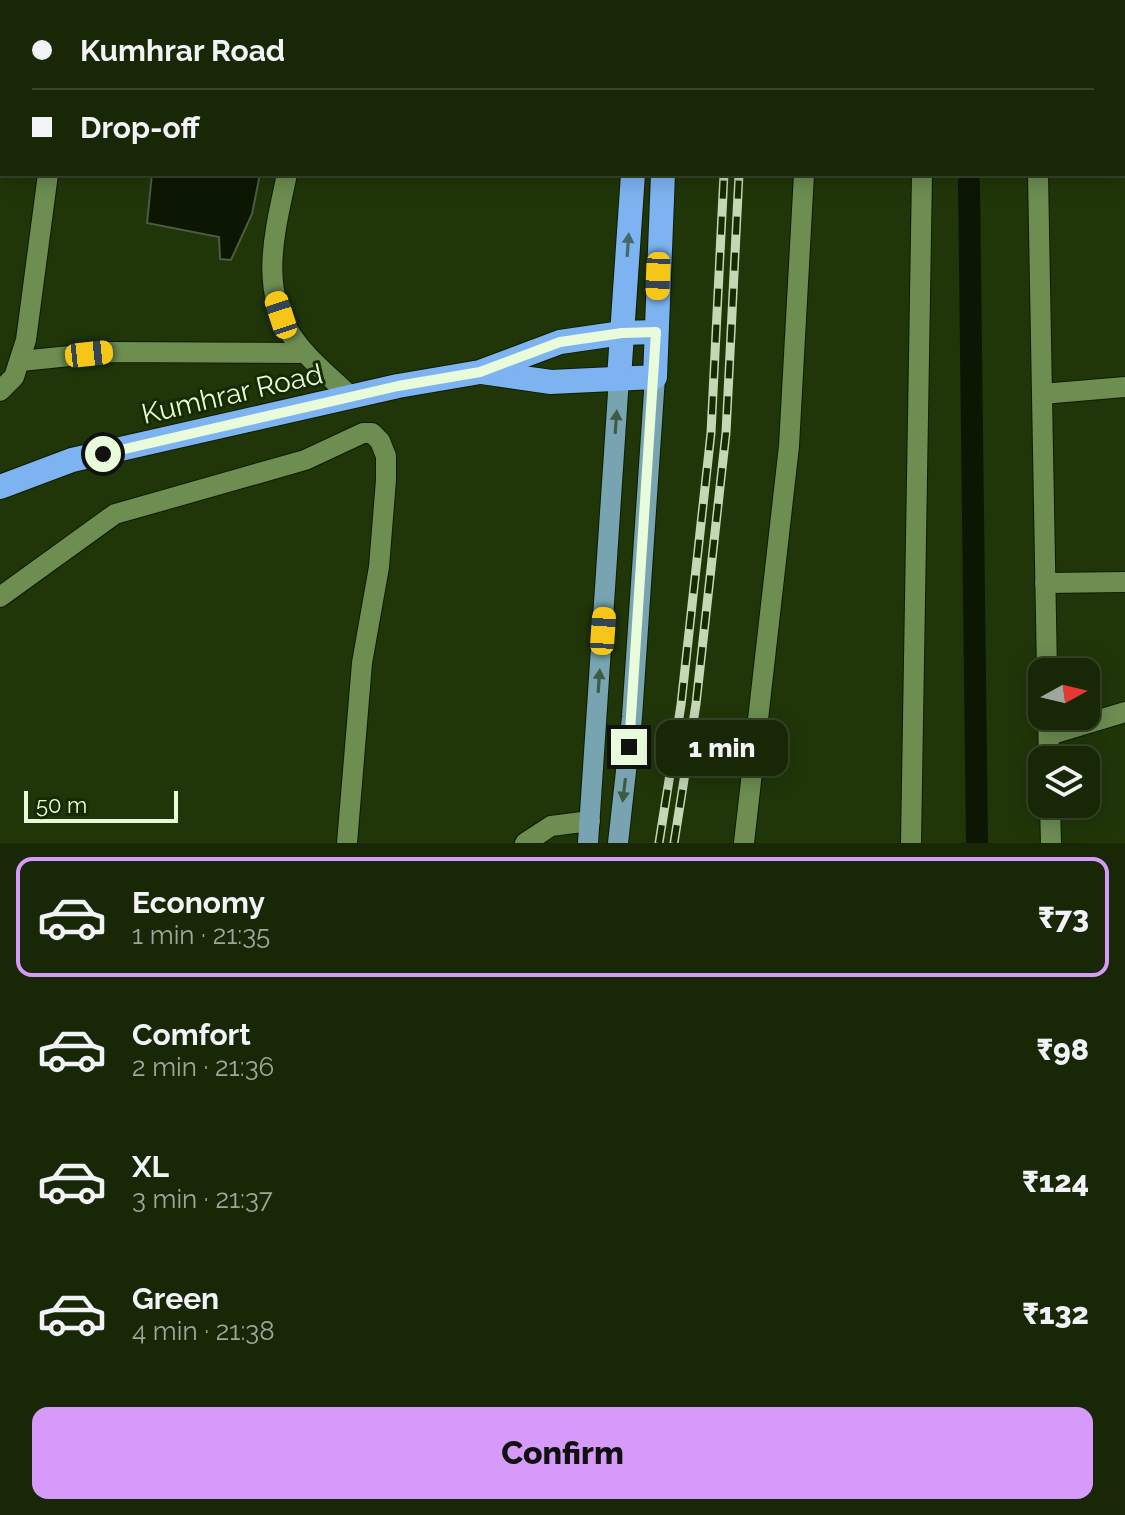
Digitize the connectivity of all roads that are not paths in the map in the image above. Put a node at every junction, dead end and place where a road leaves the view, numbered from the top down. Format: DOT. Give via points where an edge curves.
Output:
graph roads {
  1 [pos="48,176"];
  2 [pos="287,176"];
  3 [pos="633,176"];
  4 [pos="663,176"];
  5 [pos="804,176"];
  6 [pos="922,176"];
  7 [pos="1038,176"];
  8 [pos="656,332"];
  9 [pos="622,333"];
  10 [pos="305,353"];
  11 [pos="21,361"];
  12 [pos="480,372"];
  13 [pos="655,377"];
  14 [pos="619,378"];
  15 [pos="1125,387"];
  16 [pos="0,391"];
  17 [pos="1042,394"];
  18 [pos="352,398"];
  19 [pos="0,487"];
  20 [pos="1125,582"];
  21 [pos="1045,583"];
  22 [pos="0,597"];
  23 [pos="1047,658"];
  24 [pos="1125,712"];
  25 [pos="1100,717"];
  26 [pos="1050,818"];
  27 [pos="590,821"];
  28 [pos="347,843"];
  29 [pos="525,843"];
  30 [pos="588,843"];
  31 [pos="618,843"];
  32 [pos="744,843"];
  33 [pos="911,843"];
  34 [pos="1051,843"];
  1 -- 11 [label="street"];
  2 -- 10 [label="street" via="271,276 281,315"];
  9 -- 3 [label="highway, one-way"];
  4 -- 8 [label="highway"];
  5 -- 32 [label="street" via="789,446"];
  6 -- 33 [label="street"];
  7 -- 17 [label="street"];
  8 -- 9 [label="highway, Kumhrar Road"];
  8 -- 13 [label="highway"];
  9 -- 12 [label="highway, Kumhrar Road" via="560,342"];
  9 -- 14 [label="highway"];
  10 -- 11 [label="street" via="109,352"];
  10 -- 18 [label="street"];
  11 -- 16 [label="street"];
  12 -- 14 [label="highway, Kumhrar Road" via="551,382"];
  12 -- 18 [label="highway, Kumhrar Road"];
  13 -- 14 [label="highway, Kumhrar Road"];
  13 -- 31 [label="main road, one-way"];
  27 -- 14 [label="main road, one-way"];
  15 -- 17 [label="street"];
  17 -- 21 [label="street"];
  18 -- 19 [label="highway, Kumhrar Road" via="72,460"];
  20 -- 21 [label="street"];
  21 -- 23 [label="street"];
  22 -- 28 [label="street" via="115,514 305,460 372,433 386,456 386,480 379,567 362,663"];
  24 -- 25 [label="street"];
  26 -- 34 [label="street"];
  27 -- 29 [label="street" via="551,826"];
  27 -- 30 [label="main road"];
}
